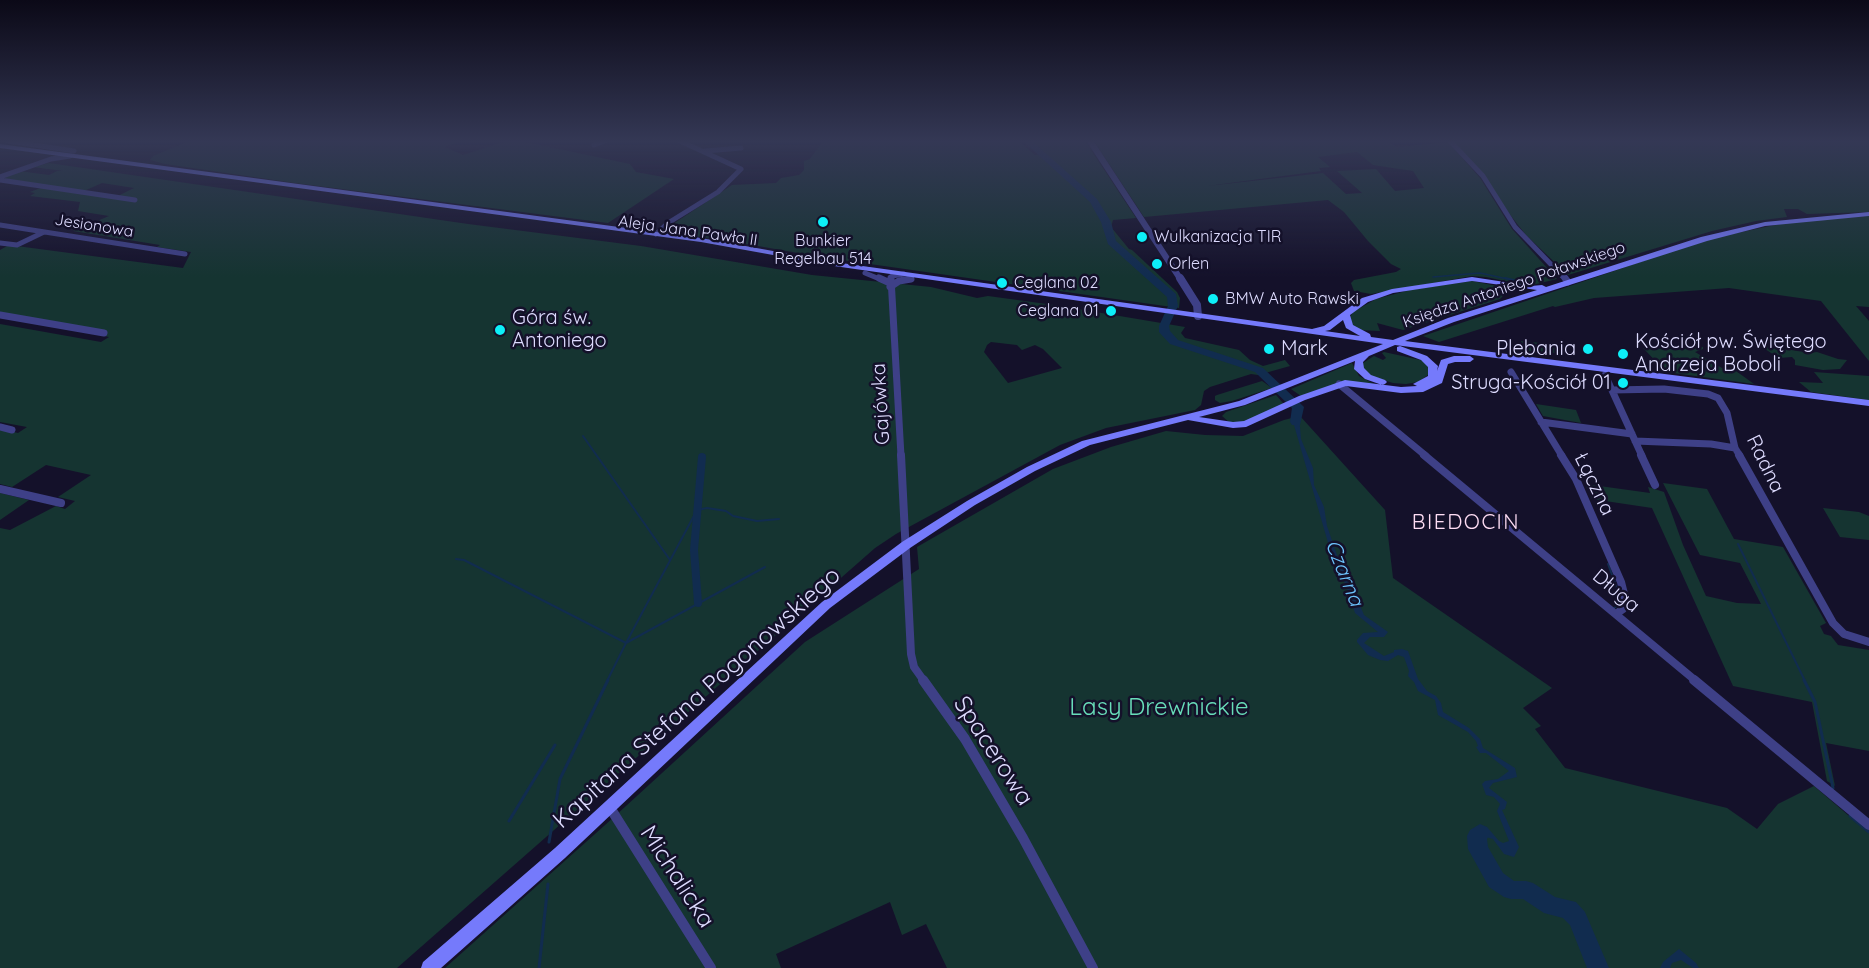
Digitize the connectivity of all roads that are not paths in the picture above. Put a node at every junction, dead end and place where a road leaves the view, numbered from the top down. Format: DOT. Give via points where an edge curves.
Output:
graph roads {
  1 [pos="46,186"];
  2 [pos="267,186"];
  3 [pos="299,186"];
  4 [pos="724,186"];
  5 [pos="1120,186"];
  6 [pos="1489,186"];
  7 [pos="135,200"];
  8 [pos="1869,214"];
  9 [pos="0,225"];
  10 [pos="44,232"];
  11 [pos="656,234"];
  12 [pos="0,243"];
  13 [pos="185,254"];
  14 [pos="908,277"];
  15 [pos="890,282"];
  16 [pos="1568,282"];
  17 [pos="1501,284"];
  18 [pos="1558,285"];
  19 [pos="1523,297"];
  20 [pos="1493,306"];
  21 [pos="1157,312"];
  22 [pos="0,315"];
  23 [pos="1177,315"];
  24 [pos="1346,315"];
  25 [pos="1198,316"];
  26 [pos="1304,330"];
  27 [pos="104,333"];
  28 [pos="1406,345"];
  29 [pos="1394,348"];
  30 [pos="1366,354"];
  31 [pos="1485,360"];
  32 [pos="1511,372"];
  33 [pos="1605,375"];
  34 [pos="1339,384"];
  35 [pos="1612,390"];
  36 [pos="1869,403"];
  37 [pos="1869,408"];
  38 [pos="1215,410"];
  39 [pos="1178,418"];
  40 [pos="1541,422"];
  41 [pos="1226,424"];
  42 [pos="0,427"];
  43 [pos="12,430"];
  44 [pos="1633,437"];
  45 [pos="1735,448"];
  46 [pos="1655,485"];
  47 [pos="0,489"];
  48 [pos="61,502"];
  49 [pos="906,545"];
  50 [pos="1616,614"];
  51 [pos="1869,642"];
  52 [pos="609,807"];
  53 [pos="1869,825"];
  54 [pos="429,968"];
  55 [pos="711,968"];
  56 [pos="1093,968"];
  1 -- 7 [label="street"];
  2 -- 15 [label="main road, Aleja Jana Pawła II" via="740,253 866,273"];
  3 -- 11 [label="main road, Aleja Jana Pawła II"];
  4 -- 11 [label="street"];
  5 -- 25 [label="street" via="1197,305"];
  6 -- 16 [label="street" via="1515,227"];
  8 -- 16 [label="main road, Księdza Antoniego Poławskiego" via="1737,229"];
  9 -- 10 [label="street, Jesionowa"];
  10 -- 12 [label="street" via="17,245"];
  10 -- 13 [label="street, Jesionowa"];
  11 -- 14 [label="main road, Aleja Jana Pawła II"];
  14 -- 15 [label="main road, Aleja Jana Pawła II"];
  14 -- 21 [label="main road, Aleja Jana Pawła II"];
  14 -- 21 [label="main road, Aleja Jana Pawła II" via="1041,291"];
  15 -- 49 [label="street, Gajówka"];
  16 -- 18 [label="main road, Księdza Antoniego Poławskiego"];
  17 -- 18 [label="main road" via="1531,288"];
  17 -- 19 [label="main road"];
  17 -- 20 [label="main road" via="1507,297"];
  17 -- 24 [label="main road" via="1476,279 1382,294 1361,302"];
  18 -- 19 [label="main road, Księdza Antoniego Poławskiego"];
  19 -- 20 [label="main road, Księdza Antoniego Poławskiego"];
  20 -- 30 [label="main road, Księdza Antoniego Poławskiego"];
  21 -- 23 [label="main road"];
  22 -- 27 [label="street"];
  23 -- 25 [label="main road"];
  23 -- 29 [label="main road"];
  24 -- 26 [label="main road" via="1327,328"];
  24 -- 28 [label="main road" via="1349,326 1360,333"];
  25 -- 26 [label="main road"];
  26 -- 28 [label="main road"];
  28 -- 36 [label="main road"];
  29 -- 30 [label="main road" via="1428,360 1434,369 1432,376 1411,386 1376,381 1359,369"];
  29 -- 31 [label="main road"];
  30 -- 38 [label="main road, Księdza Antoniego Poławskiego"];
  31 -- 33 [label="main road"];
  31 -- 34 [label="main road" via="1444,362 1439,381 1422,389"];
  32 -- 40 [label="street, Łączna"];
  33 -- 35 [label="street"];
  33 -- 37 [label="main road"];
  34 -- 41 [label="main road" via="1249,424"];
  34 -- 50 [label="street, Długa"];
  35 -- 44 [label="street"];
  35 -- 45 [label="street, Radna" via="1664,389 1716,396 1727,413"];
  38 -- 39 [label="main road, Księdza Antoniego Poławskiego"];
  38 -- 41 [label="main road"];
  39 -- 41 [label="main road"];
  39 -- 49 [label="main road, Kapitana Stefana Pogonowskiego" via="1066,452 971,503"];
  40 -- 44 [label="street"];
  40 -- 50 [label="street, Łączna" via="1576,479 1621,582 1626,602"];
  42 -- 43 [label="street"];
  44 -- 45 [label="street"];
  44 -- 46 [label="street"];
  45 -- 51 [label="street, Radna" via="1833,623 1844,633"];
  47 -- 48 [label="street"];
  49 -- 52 [label="main road, Kapitana Stefana Pogonowskiego" via="826,605"];
  49 -- 56 [label="street, Spacerowa" via="914,667 965,739"];
  50 -- 53 [label="street, Długa"];
  52 -- 54 [label="main road, Kapitana Stefana Pogonowskiego"];
  52 -- 55 [label="street, Michalicka"];
}
